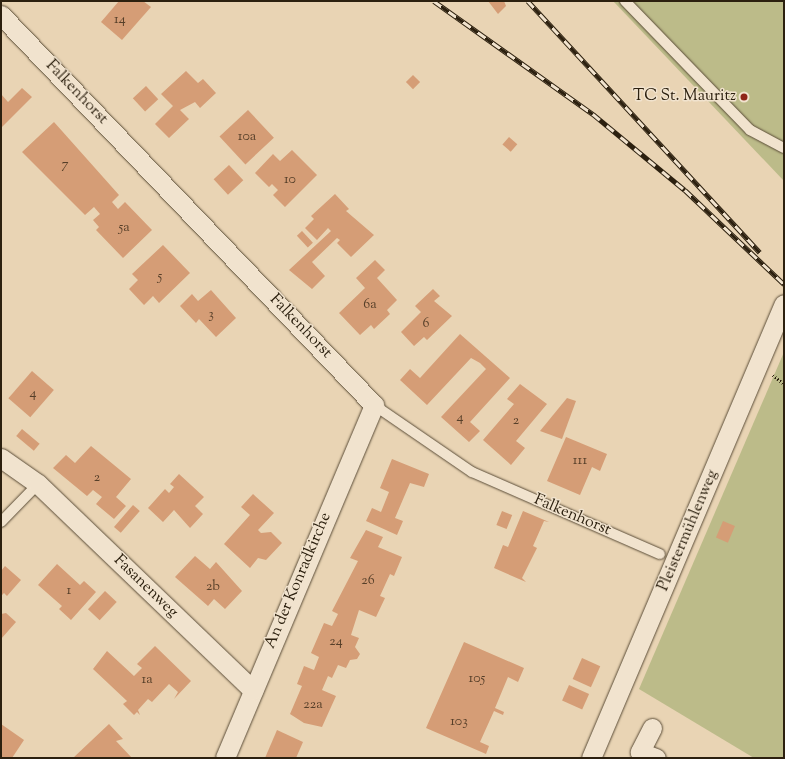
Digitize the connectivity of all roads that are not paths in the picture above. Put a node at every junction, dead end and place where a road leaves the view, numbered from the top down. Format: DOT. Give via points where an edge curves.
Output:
graph roads {
  1 [pos="625,1"];
  2 [pos="1,15"];
  3 [pos="784,148"];
  4 [pos="784,304"];
  5 [pos="374,405"];
  6 [pos="1,458"];
  7 [pos="38,484"];
  8 [pos="1,522"];
  9 [pos="660,554"];
  10 [pos="253,690"];
  11 [pos="652,728"];
  12 [pos="225,758"];
  13 [pos="591,758"];
  14 [pos="656,758"];
  1 -- 3 [label="lane" via="750,130"];
  2 -- 5 [label="street, Falkenhorst"];
  4 -- 13 [label="street, Pleistermühlenweg"];
  5 -- 9 [label="lane, Falkenhorst" via="472,472"];
  5 -- 10 [label="street, An der Konradkirche"];
  6 -- 7 [label="street, Fasanenweg"];
  7 -- 8 [label="lane"];
  7 -- 10 [label="street, Fasanenweg"];
  10 -- 12 [label="street, An der Konradkirche"];
  11 -- 14 [label="street" via="640,752"];
}
